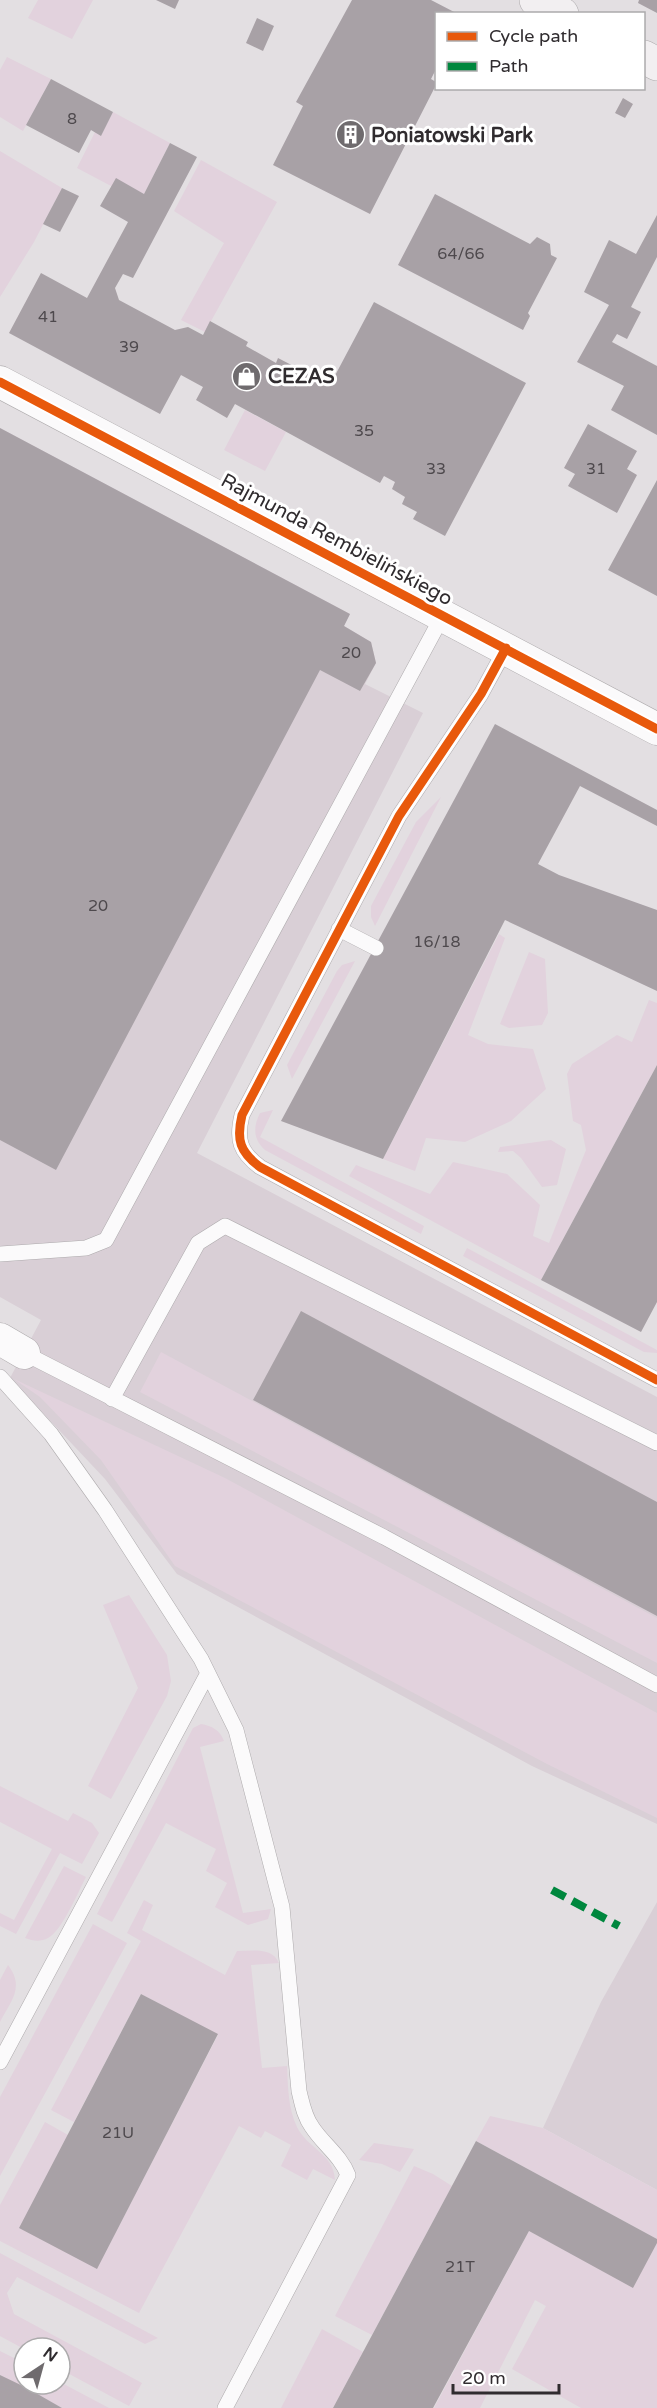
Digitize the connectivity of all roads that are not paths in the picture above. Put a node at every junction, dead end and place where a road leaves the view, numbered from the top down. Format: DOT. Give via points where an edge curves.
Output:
graph roads {
  1 [pos="536,0"];
  2 [pos="558,12"];
  3 [pos="0,382"];
  4 [pos="443,615"];
  5 [pos="506,648"];
  6 [pos="657,729"];
  7 [pos="339,929"];
  8 [pos="376,948"];
  9 [pos="0,1254"];
  10 [pos="12,1346"];
  11 [pos="0,1377"];
  12 [pos="657,1380"];
  13 [pos="112,1399"];
  14 [pos="657,1443"];
  15 [pos="208,1673"];
  16 [pos="657,1685"];
  17 [pos="0,2062"];
  18 [pos="225,2408"];
  1 -- 2 [label="street"];
  3 -- 4 [label="street, Rajmunda Rembielińskiego"];
  4 -- 5 [label="street, Rajmunda Rembielińskiego"];
  4 -- 9 [label="lane" via="106,1240 86,1248"];
  5 -- 6 [label="street, Rajmunda Rembielińskiego"];
  5 -- 7 [label="lane" via="481,694 399,816"];
  7 -- 8 [label="lane"];
  7 -- 12 [label="lane" via="242,1115 240,1144 248,1158"];
  10 -- 13 [label="lane"];
  11 -- 15 [label="lane" via="51,1434 99,1501"];
  13 -- 14 [label="lane" via="198,1243 225,1226"];
  13 -- 16 [label="lane" via="384,1537"];
  15 -- 17 [label="lane"];
  15 -- 18 [label="lane" via="242,1744 282,1907 303,2107 311,2125 344,2164 348,2175"];
}
